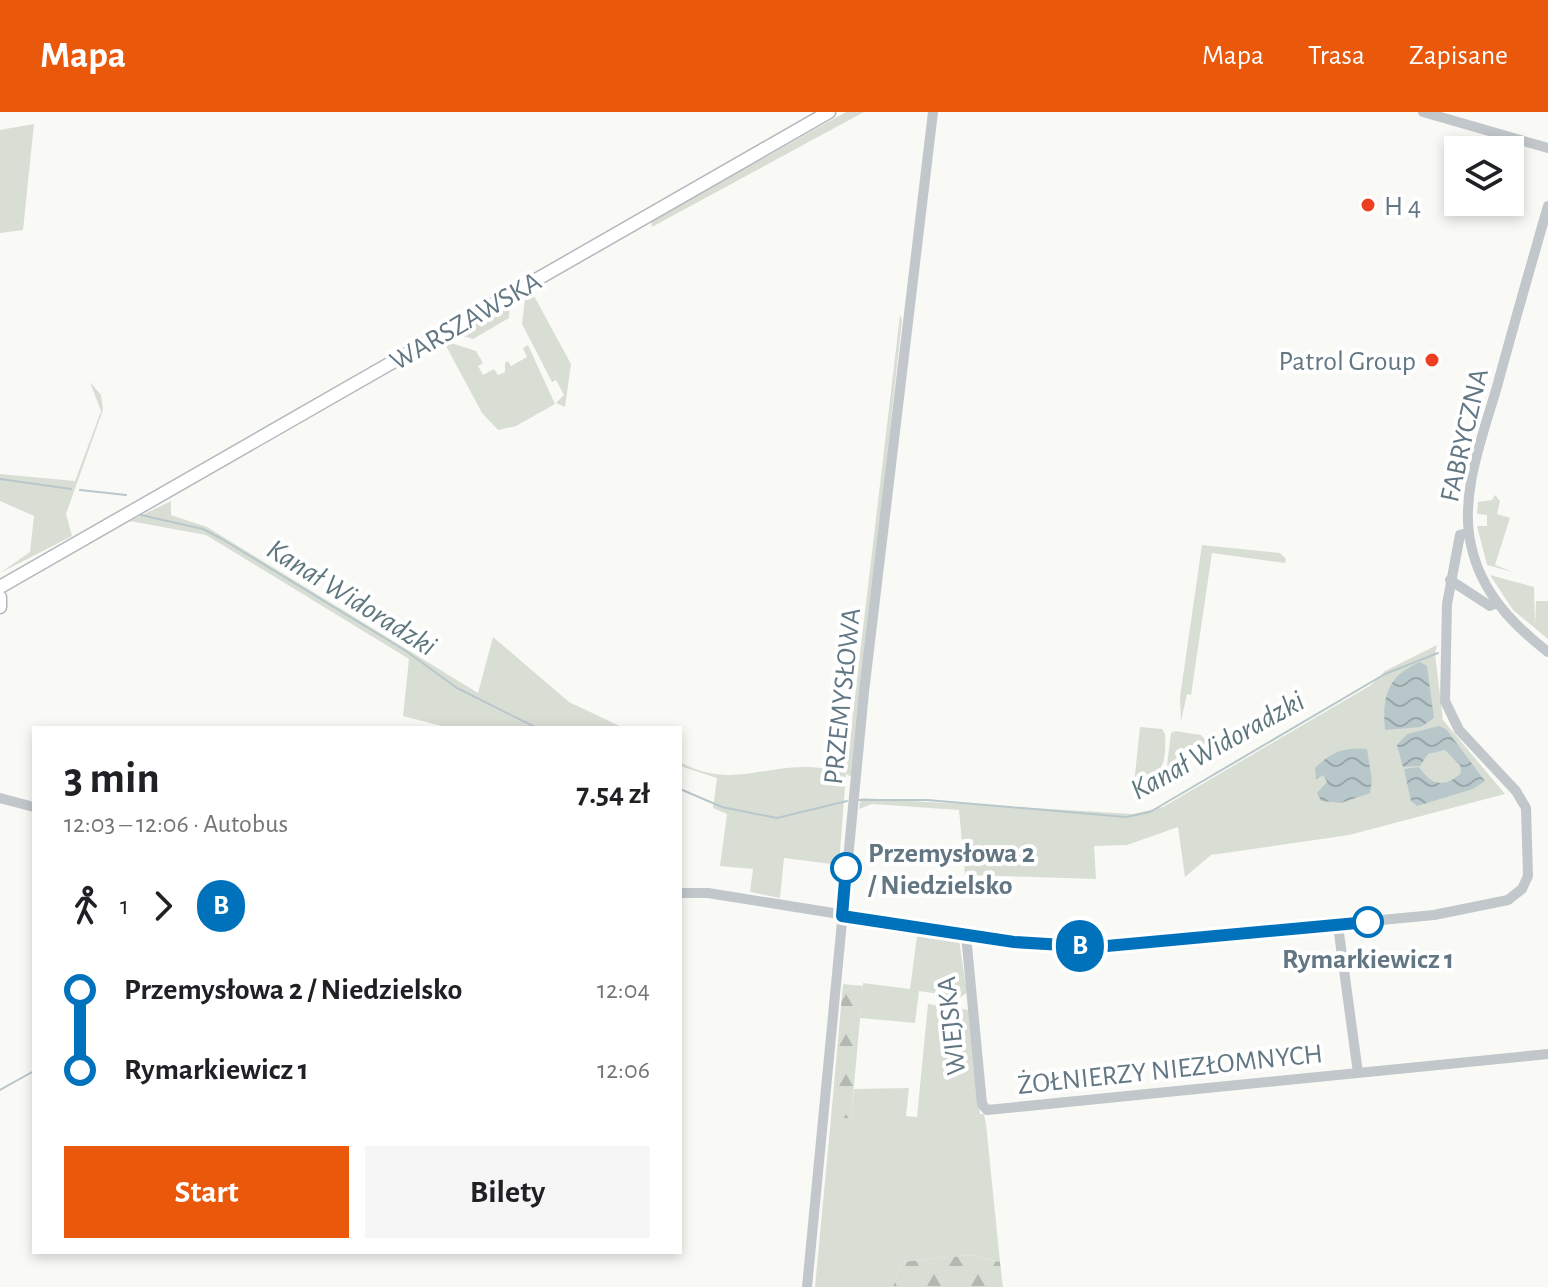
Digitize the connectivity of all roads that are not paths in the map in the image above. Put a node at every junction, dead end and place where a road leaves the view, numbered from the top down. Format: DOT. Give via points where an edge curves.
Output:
graph roads {
  1 [pos="837,112"];
  2 [pos="933,112"];
  3 [pos="1423,112"];
  4 [pos="825,115"];
  5 [pos="1548,148"];
  6 [pos="1548,206"];
  7 [pos="109,523"];
  8 [pos="1469,533"];
  9 [pos="0,579"];
  10 [pos="1450,580"];
  11 [pos="0,587"];
  12 [pos="0,597"];
  13 [pos="1497,603"];
  14 [pos="0,607"];
  15 [pos="1548,652"];
  16 [pos="0,798"];
  17 [pos="32,806"];
  18 [pos="682,893"];
  19 [pos="842,916"];
  20 [pos="1338,926"];
  21 [pos="966,935"];
  22 [pos="1548,1054"];
  23 [pos="1358,1073"];
  24 [pos="987,1110"];
  25 [pos="807,1287"];
  1 -- 4 [label="main road, WARSZAWSKA"];
  2 -- 19 [label="street, PRZEMYSŁOWA"];
  3 -- 5 [label="street"];
  4 -- 7 [label="main road, WARSZAWSKA"];
  6 -- 8 [label="street, FABRYCZNA" via="1475,467"];
  7 -- 9 [label="main road, WARSZAWSKA"];
  7 -- 11 [label="main road, WARSZAWSKA"];
  8 -- 10 [label="street" via="1460,535"];
  8 -- 13 [label="street, FABRYCZNA" via="1476,563"];
  10 -- 13 [label="street" via="1490,606"];
  10 -- 20 [label="street" via="1445,701 1459,730 1524,802 1529,825 1527,880 1515,896 1493,904"];
  12 -- 14 [label="main road"];
  13 -- 15 [label="street, FABRYCZNA"];
  16 -- 17 [label="street"];
  18 -- 19 [label="street"];
  19 -- 21 [label="street"];
  19 -- 25 [label="street, PRZEMYSŁOWA"];
  20 -- 21 [label="street" via="1096,947"];
  20 -- 23 [label="street, ŻOŁNIERZY NIEZŁOMNYCH"];
  21 -- 24 [label="street, WIEJSKA" via="982,1104"];
  22 -- 23 [label="street, ŻOŁNIERZY NIEZŁOMNYCH"];
  23 -- 24 [label="street, ŻOŁNIERZY NIEZŁOMNYCH"];
}
